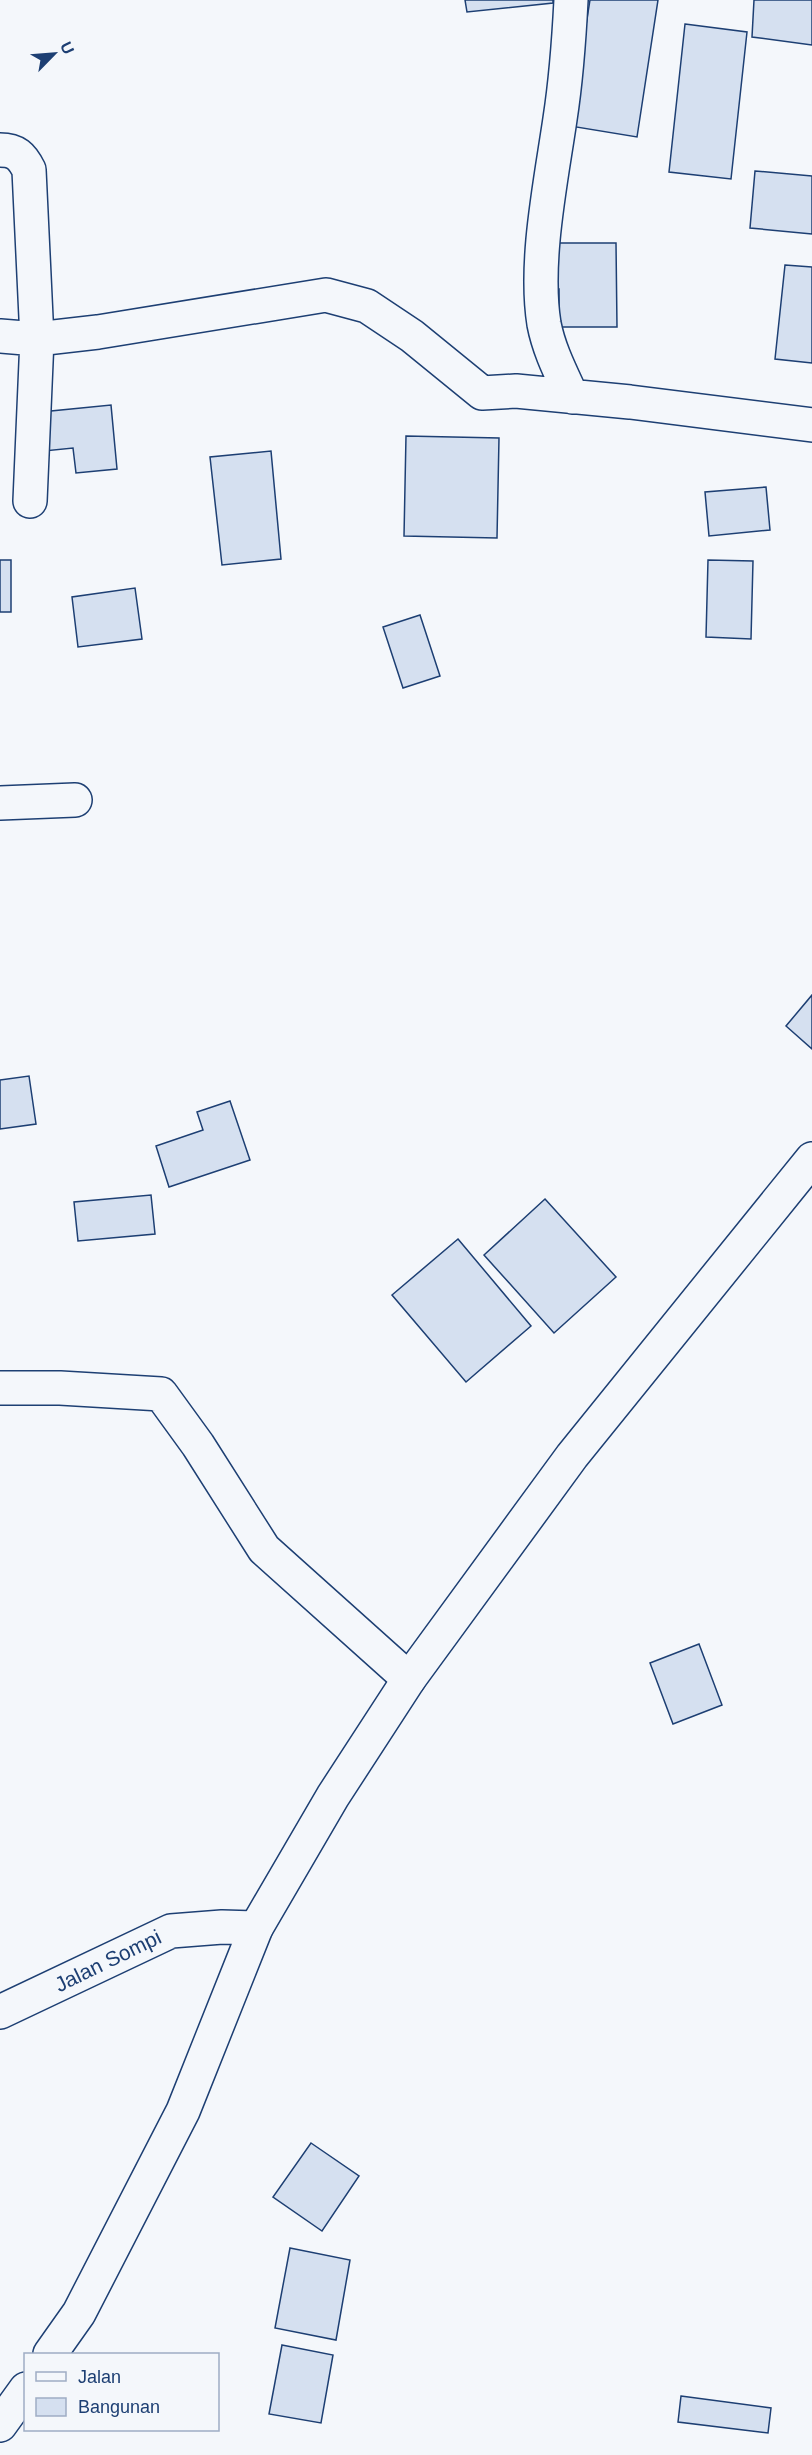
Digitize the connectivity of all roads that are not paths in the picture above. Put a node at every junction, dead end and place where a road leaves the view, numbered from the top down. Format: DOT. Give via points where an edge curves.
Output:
graph roads {
  1 [pos="572,0"];
  2 [pos="0,150"];
  3 [pos="0,336"];
  4 [pos="37,339"];
  5 [pos="572,397"];
  6 [pos="812,425"];
  7 [pos="30,501"];
  8 [pos="75,800"];
  9 [pos="0,803"];
  10 [pos="812,1159"];
  11 [pos="0,1388"];
  12 [pos="409,1679"];
  13 [pos="256,1929"];
  14 [pos="0,2012"];
  15 [pos="51,2353"];
  16 [pos="24,2392"];
  17 [pos="0,2425"];
  1 -- 5 [label="street" via="541,287 548,342"];
  2 -- 4 [label="street" via="16,152 29,170"];
  3 -- 4 [label="street"];
  4 -- 5 [label="street" via="326,295 368,306 482,393 516,391"];
  4 -- 7 [label="street"];
  5 -- 6 [label="street"];
  8 -- 9 [label="street"];
  10 -- 12 [label="street" via="572,1456"];
  11 -- 12 [label="street" via="160,1394 198,1445 264,1549"];
  12 -- 13 [label="street" via="333,1796"];
  13 -- 14 [label="street, Jalan Sompi" via="171,1930"];
  13 -- 15 [label="street" via="183,2111 79,2313"];
  16 -- 17 [label="street"];
}
